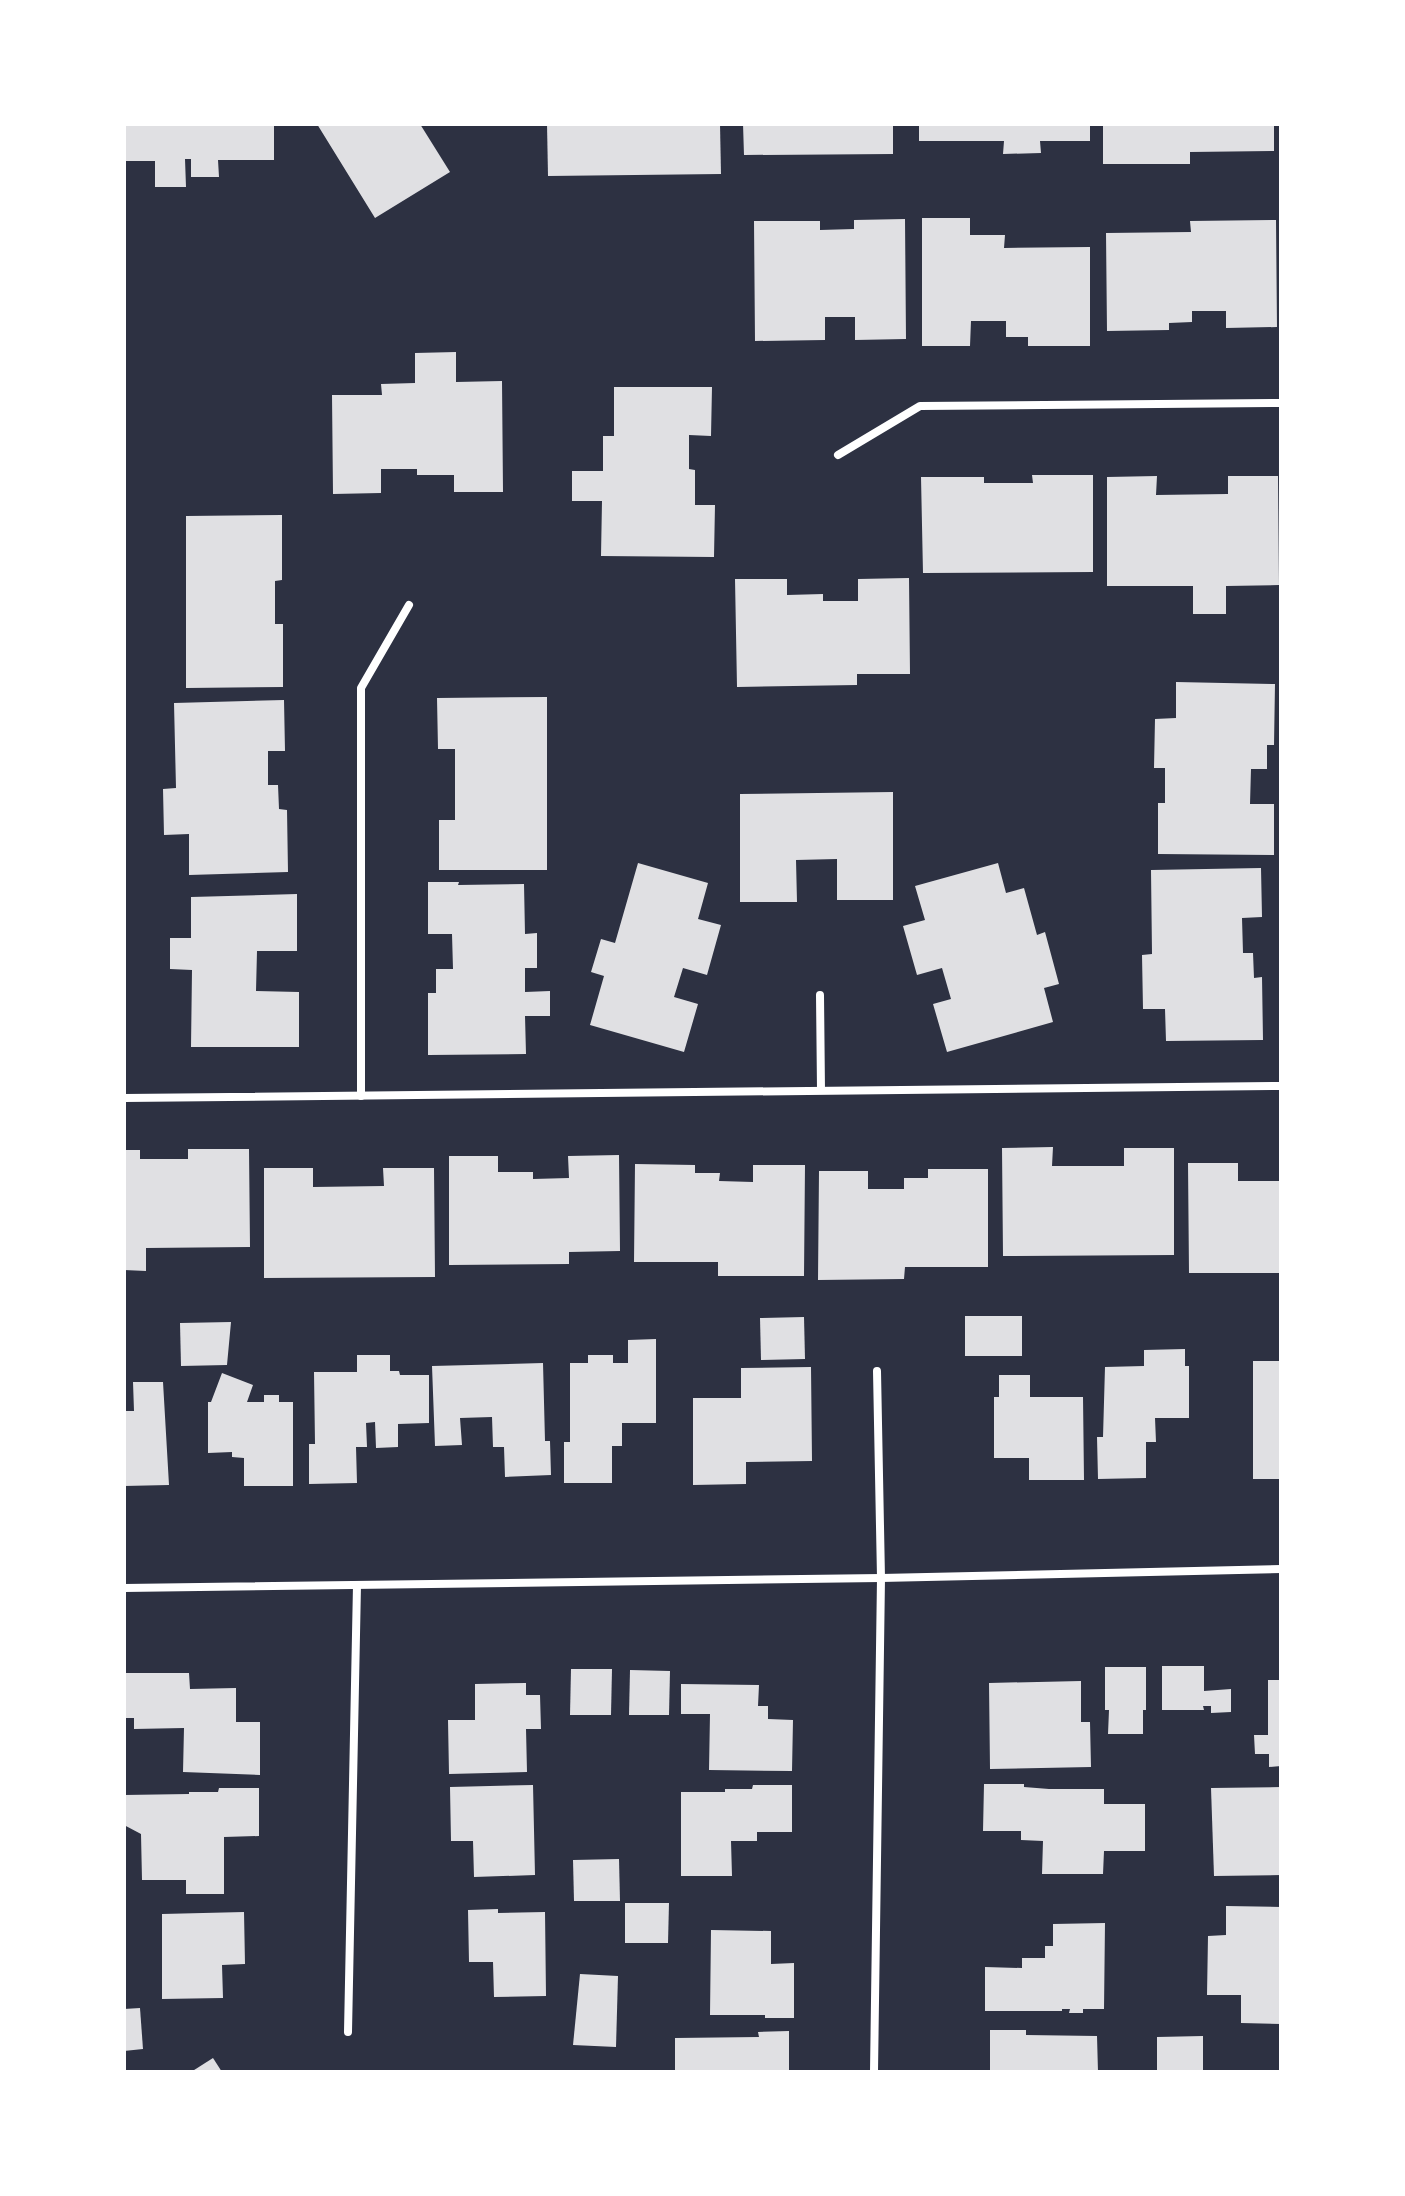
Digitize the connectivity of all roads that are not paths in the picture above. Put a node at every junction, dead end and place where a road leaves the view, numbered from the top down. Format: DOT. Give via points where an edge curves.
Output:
graph roads {
  1 [pos="1281,403"];
  2 [pos="838,455"];
  3 [pos="409,605"];
  4 [pos="820,995"];
  5 [pos="1281,1086"];
  6 [pos="821,1090"];
  7 [pos="361,1096"];
  8 [pos="124,1098"];
  9 [pos="877,1371"];
  10 [pos="1281,1569"];
  11 [pos="881,1578"];
  12 [pos="357,1585"];
  13 [pos="124,1588"];
  14 [pos="348,2032"];
  15 [pos="874,2072"];
  1 -- 2 [label="street" via="920,406"];
  3 -- 7 [label="street" via="361,688"];
  4 -- 6 [label="street"];
  5 -- 6 [label="street"];
  6 -- 7 [label="street"];
  7 -- 8 [label="street"];
  9 -- 11 [label="street"];
  10 -- 11 [label="street"];
  11 -- 12 [label="street"];
  11 -- 15 [label="street"];
  12 -- 13 [label="street"];
  12 -- 14 [label="street"];
}
